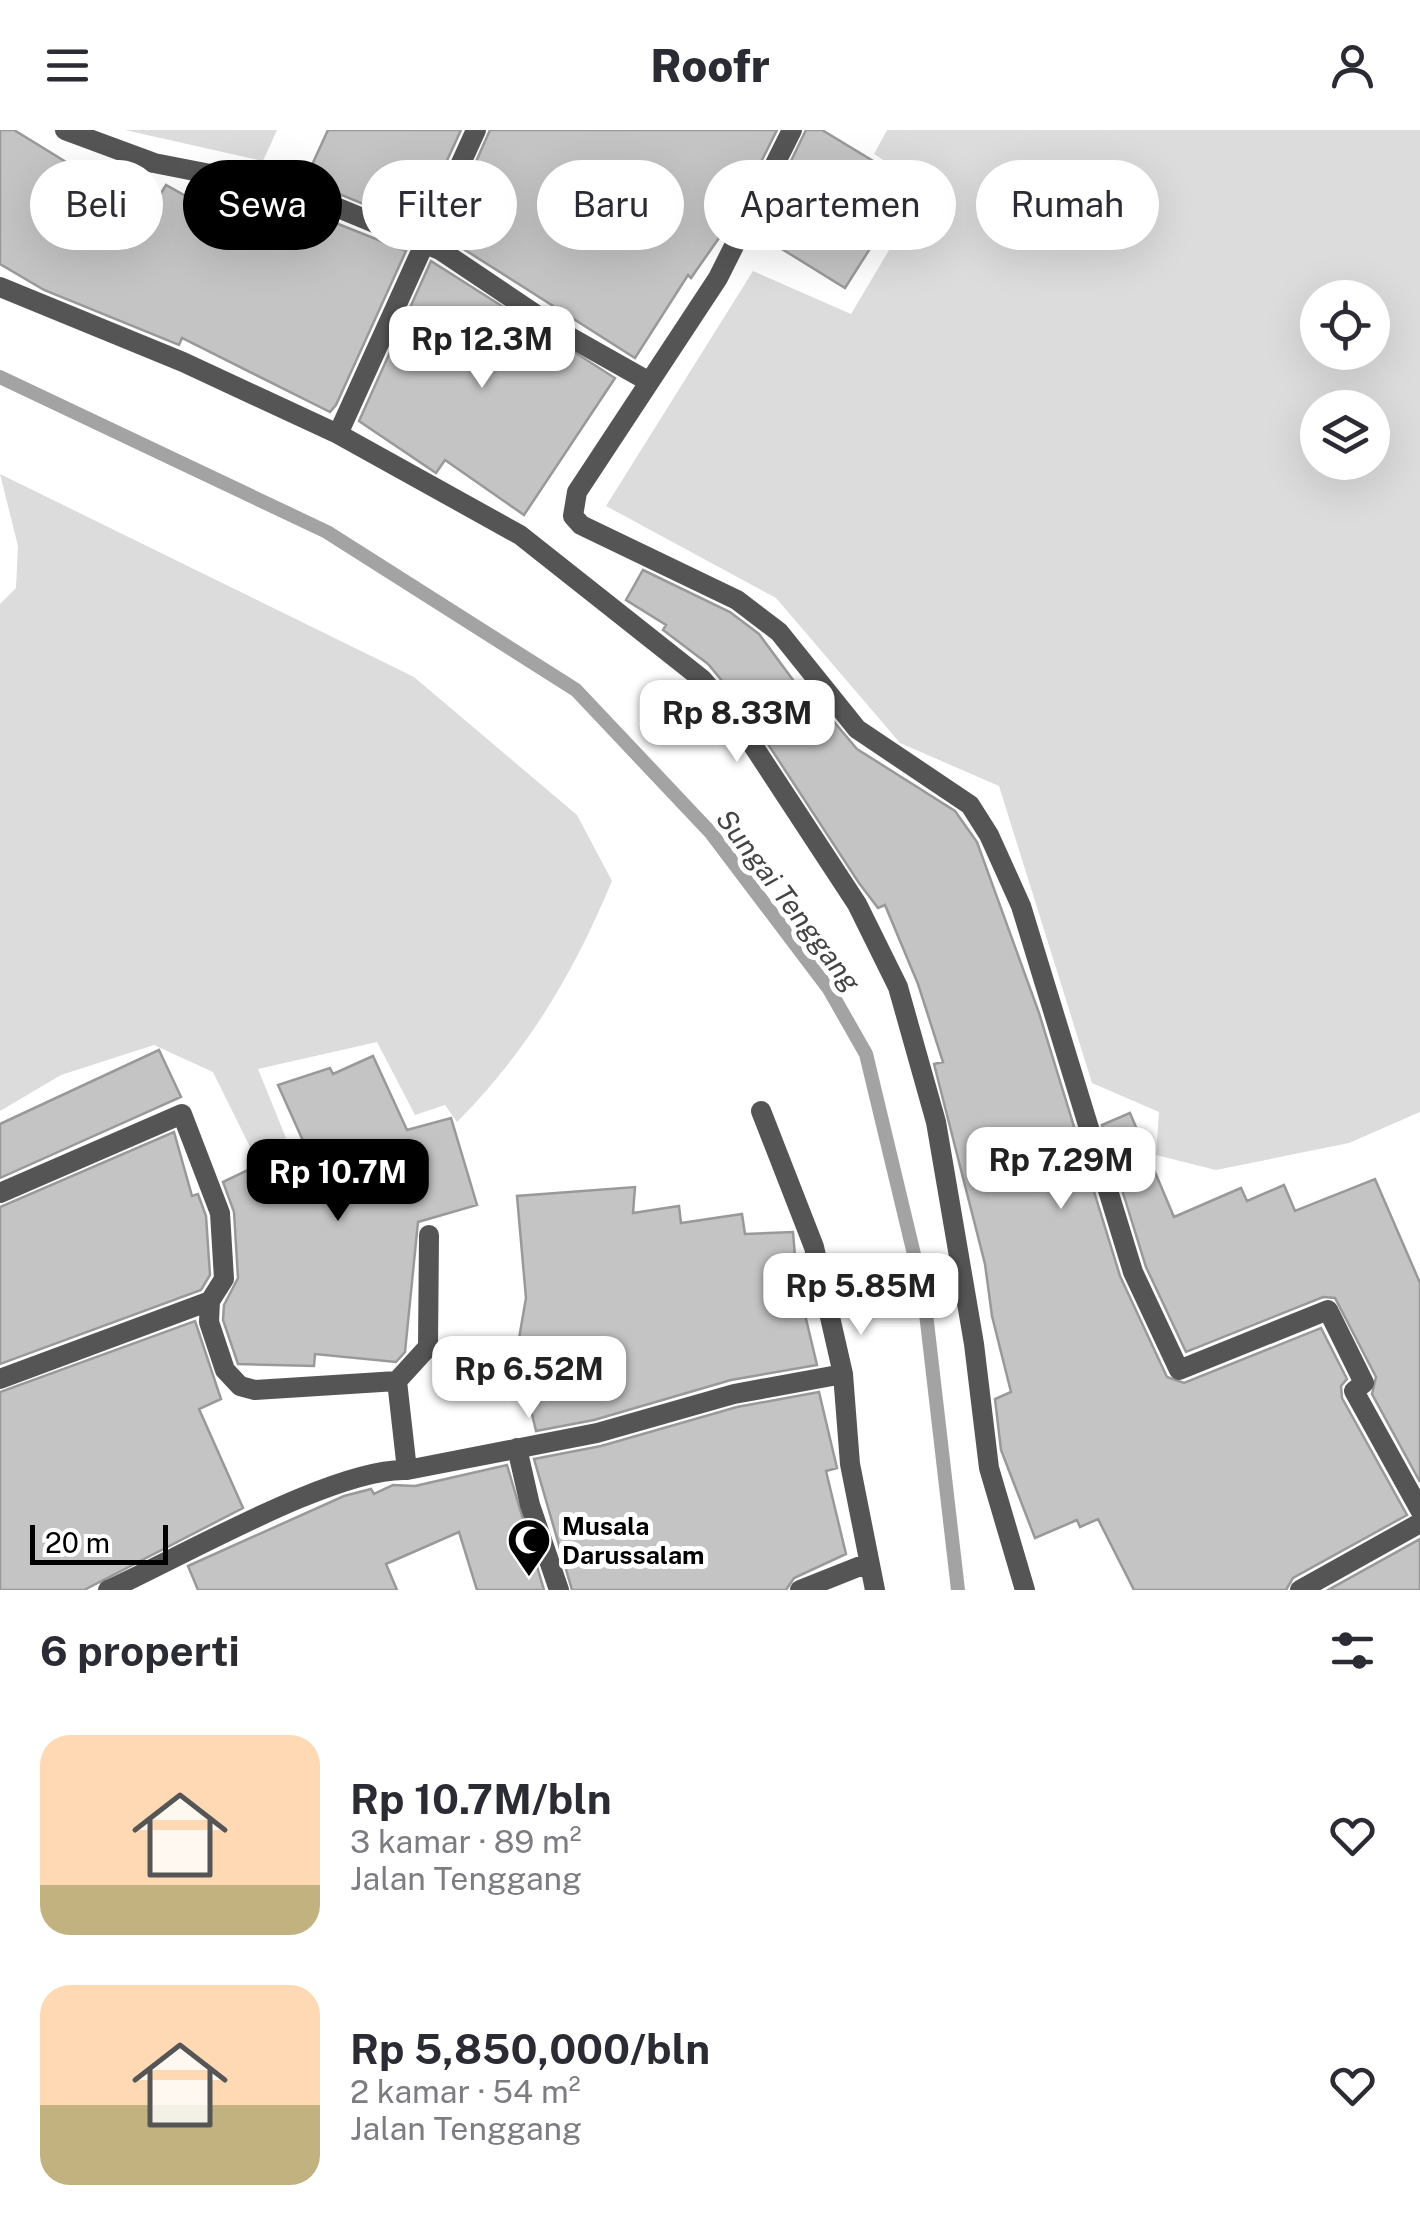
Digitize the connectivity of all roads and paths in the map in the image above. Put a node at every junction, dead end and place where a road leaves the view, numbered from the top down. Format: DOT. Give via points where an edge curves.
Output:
graph roads {
  1 [pos="65,130"];
  2 [pos="476,130"];
  3 [pos="792,130"];
  4 [pos="462,160"];
  5 [pos="362,219"];
  6 [pos="418,250"];
  7 [pos="440,250"];
  8 [pos="0,287"];
  9 [pos="646,380"];
  10 [pos="338,434"];
  11 [pos="761,1111"];
  12 [pos="0,1193"];
  13 [pos="429,1235"];
  14 [pos="210,1301"];
  15 [pos="843,1374"];
  16 [pos="0,1379"];
  17 [pos="397,1381"];
  18 [pos="517,1448"];
  19 [pos="408,1470"];
  20 [pos="1420,1510"];
  21 [pos="1420,1524"];
  22 [pos="868,1563"];
  23 [pos="108,1590"];
  24 [pos="560,1590"];
  25 [pos="800,1590"];
  26 [pos="874,1590"];
  27 [pos="1026,1590"];
  28 [pos="1300,1590"];
  1 -- 5 [label="street" via="154,163 297,191"];
  2 -- 4 [label="street"];
  3 -- 9 [label="street" via="718,278"];
  6 -- 10 [label="street"];
  7 -- 9 [label="street"];
  8 -- 10 [label="street"];
  9 -- 20 [label="street" via="577,492 573,516 737,600 780,632 857,729 970,805 1021,906 1133,1272 1179,1370 1328,1310 1364,1383 1354,1391"];
  10 -- 27 [label="street" via="538,546 702,680 733,715 857,904 886,956 931,1099 989,1468"];
  11 -- 15 [label="street" via="814,1247"];
  12 -- 14 [label="street" via="182,1114 220,1213 224,1279"];
  13 -- 17 [label="street" via="428,1347"];
  14 -- 16 [label="street"];
  14 -- 17 [label="street" via="225,1370 240,1386"];
  15 -- 18 [label="street"];
  15 -- 22 [label="street"];
  17 -- 19 [label="street"];
  18 -- 19 [label="street"];
  18 -- 24 [label="street"];
  19 -- 23 [label="street" via="379,1468"];
  21 -- 28 [label="street"];
  22 -- 25 [label="street"];
  22 -- 26 [label="street"];
}
